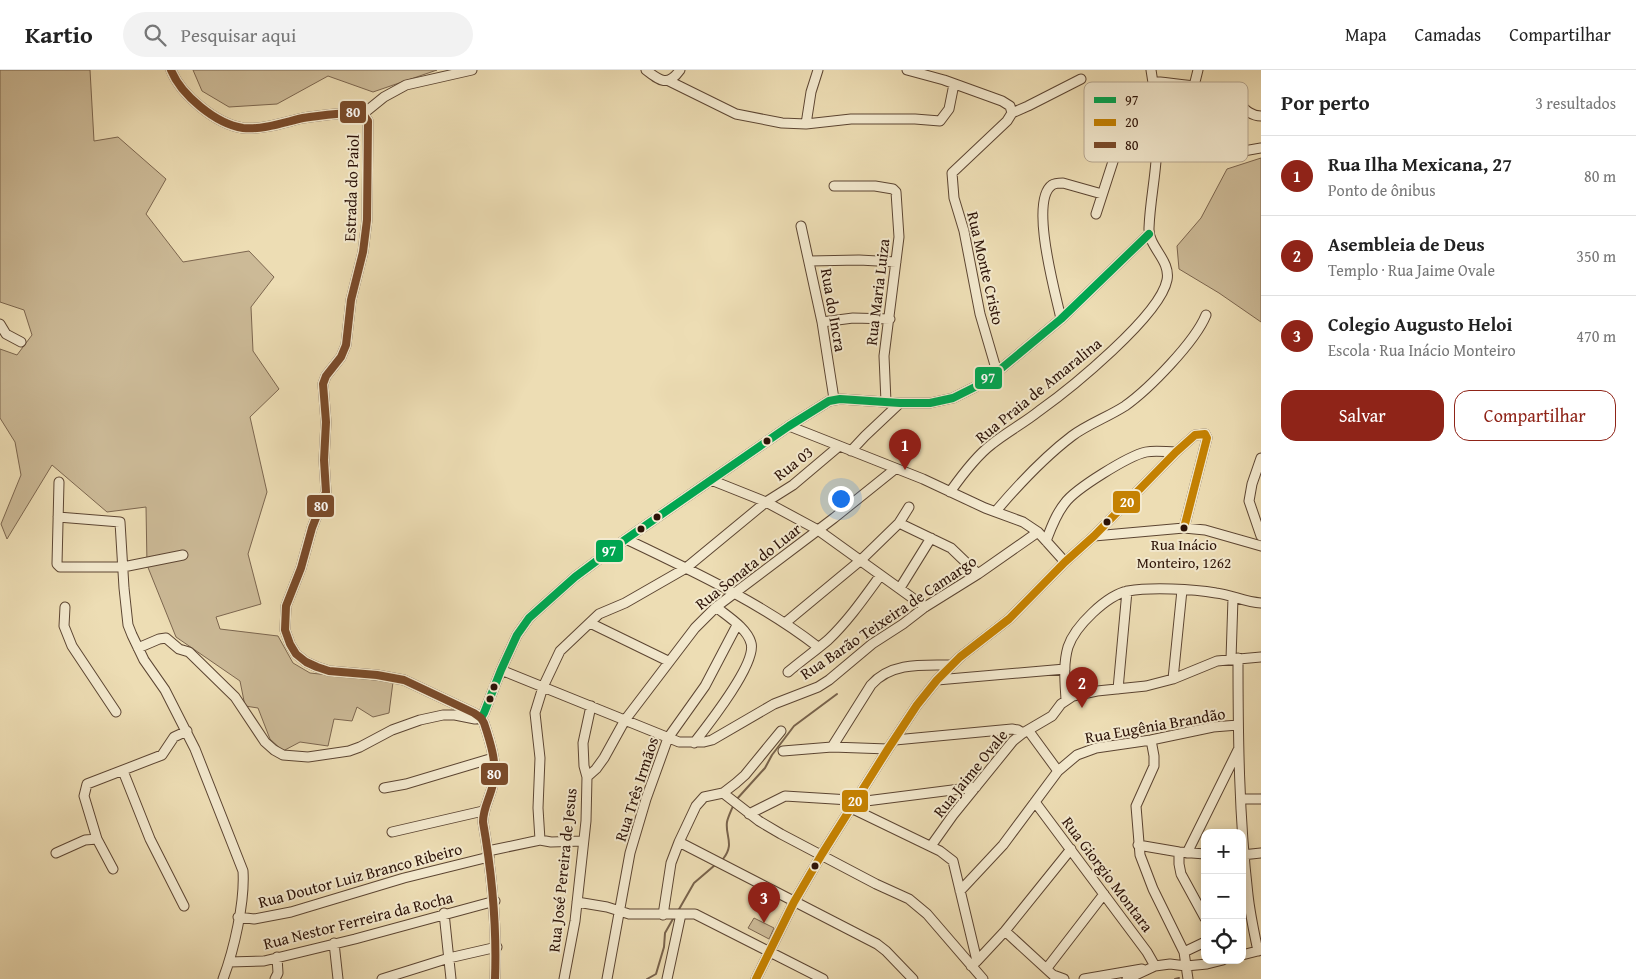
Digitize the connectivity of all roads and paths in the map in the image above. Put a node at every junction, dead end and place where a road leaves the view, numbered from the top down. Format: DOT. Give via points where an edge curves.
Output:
graph roads {
  1 [pos="171,70"];
  2 [pos="472,70"];
  3 [pos="646,70"];
  4 [pos="680,70"];
  5 [pos="818,70"];
  6 [pos="907,70"];
  7 [pos="1151,70"];
  8 [pos="1081,79"];
  9 [pos="669,81"];
  10 [pos="1153,81"];
  11 [pos="1161,82"];
  12 [pos="954,84"];
  13 [pos="1248,112"];
  14 [pos="360,113"];
  15 [pos="1012,113"];
  16 [pos="1261,116"];
  17 [pos="806,124"];
  18 [pos="1261,148"];
  19 [pos="1248,150"];
  20 [pos="1113,162"];
  21 [pos="1156,162"];
  22 [pos="834,186"];
  23 [pos="1102,194"];
  24 [pos="1096,214"];
  25 [pos="801,226"];
  26 [pos="1149,234"];
  27 [pos="810,261"];
  28 [pos="896,262"];
  29 [pos="1206,315"];
  30 [pos="890,319"];
  31 [pos="1061,319"];
  32 [pos="822,322"];
  33 [pos="0,324"];
  34 [pos="21,342"];
  35 [pos="997,372"];
  36 [pos="834,399"];
  37 [pos="886,402"];
  38 [pos="900,403"];
  39 [pos="789,426"];
  40 [pos="838,447"];
  41 [pos="851,451"];
  42 [pos="1176,452"];
  43 [pos="1261,458"];
  44 [pos="895,469"];
  45 [pos="1259,470"];
  46 [pos="711,480"];
  47 [pos="59,482"];
  48 [pos="950,492"];
  49 [pos="766,502"];
  50 [pos="909,508"];
  51 [pos="996,511"];
  52 [pos="58,516"];
  53 [pos="899,523"];
  54 [pos="1184,528"];
  55 [pos="818,530"];
  56 [pos="1038,532"];
  57 [pos="1094,536"];
  58 [pos="1261,536"];
  59 [pos="931,538"];
  60 [pos="626,539"];
  61 [pos="1046,541"];
  62 [pos="1261,546"];
  63 [pos="183,555"];
  64 [pos="860,560"];
  65 [pos="1065,562"];
  66 [pos="123,567"];
  67 [pos="686,568"];
  68 [pos="978,574"];
  69 [pos="880,576"];
  70 [pos="900,588"];
  71 [pos="1182,590"];
  72 [pos="1127,591"];
  73 [pos="734,593"];
  74 [pos="1234,598"];
  75 [pos="1261,603"];
  76 [pos="65,607"];
  77 [pos="716,607"];
  78 [pos="925,607"];
  79 [pos="590,623"];
  80 [pos="785,623"];
  81 [pos="737,625"];
  82 [pos="818,647"];
  83 [pos="138,648"];
  84 [pos="1261,657"];
  85 [pos="1234,659"];
  86 [pos="668,661"];
  87 [pos="951,664"];
  88 [pos="1065,669"];
  89 [pos="501,670"];
  90 [pos="788,672"];
  91 [pos="1173,679"];
  92 [pos="937,680"];
  93 [pos="543,687"];
  94 [pos="1118,689"];
  95 [pos="1066,700"];
  96 [pos="592,706"];
  97 [pos="116,712"];
  98 [pos="481,718"];
  99 [pos="625,720"];
  100 [pos="1238,725"];
  101 [pos="186,731"];
  102 [pos="781,731"];
  103 [pos="1025,732"];
  104 [pos="668,738"];
  105 [pos="895,740"];
  106 [pos="1151,740"];
  107 [pos="694,743"];
  108 [pos="832,747"];
  109 [pos="888,749"];
  110 [pos="1239,749"];
  111 [pos="783,751"];
  112 [pos="493,758"];
  113 [pos="123,771"];
  114 [pos="1058,771"];
  115 [pos="588,777"];
  116 [pos="976,787"];
  117 [pos="384,788"];
  118 [pos="723,793"];
  119 [pos="1241,799"];
  120 [pos="1261,799"];
  121 [pos="1035,802"];
  122 [pos="853,804"];
  123 [pos="483,811"];
  124 [pos="749,814"];
  125 [pos="1242,829"];
  126 [pos="392,832"];
  127 [pos="97,839"];
  128 [pos="540,840"];
  129 [pos="583,841"];
  130 [pos="679,842"];
  131 [pos="1138,845"];
  132 [pos="931,846"];
  133 [pos="1071,849"];
  134 [pos="56,853"];
  135 [pos="1183,853"];
  136 [pos="1261,853"];
  137 [pos="489,854"];
  138 [pos="822,854"];
  139 [pos="1201,854"];
  140 [pos="1246,855"];
  141 [pos="113,869"];
  142 [pos="1245,874"];
  143 [pos="960,891"];
  144 [pos="1104,894"];
  145 [pos="495,901"];
  146 [pos="577,902"];
  147 [pos="794,902"];
  148 [pos="184,906"];
  149 [pos="620,910"];
  150 [pos="1201,910"];
  151 [pos="444,913"];
  152 [pos="680,914"];
  153 [pos="664,915"];
  154 [pos="238,917"];
  155 [pos="1005,930"];
  156 [pos="334,943"];
  157 [pos="1201,944"];
  158 [pos="496,947"];
  159 [pos="1259,951"];
  160 [pos="1184,952"];
  161 [pos="769,953"];
  162 [pos="1246,954"];
  163 [pos="277,957"];
  164 [pos="449,958"];
  165 [pos="229,962"];
  166 [pos="974,963"];
  167 [pos="1208,964"];
  168 [pos="1186,966"];
  169 [pos="1151,967"];
  170 [pos="1047,968"];
  171 [pos="278,977"];
  172 [pos="223,979"];
  173 [pos="338,979"];
  174 [pos="382,979"];
  175 [pos="451,979"];
  176 [pos="496,979"];
  177 [pos="564,979"];
  178 [pos="607,979"];
  179 [pos="667,979"];
  180 [pos="756,979"];
  181 [pos="823,979"];
  182 [pos="913,979"];
  183 [pos="982,979"];
  184 [pos="1064,979"];
  185 [pos="1084,979"];
  186 [pos="1127,979"];
  187 [pos="1188,979"];
  1 -- 14 [label="street" via="194,101 220,119 242,128"];
  2 -- 14 [label="street" via="406,85"];
  3 -- 9 [label="street" via="658,79"];
  4 -- 9 [label="street"];
  5 -- 17 [label="street"];
  6 -- 12 [label="street"];
  7 -- 10 [label="street"];
  8 -- 15 [label="street"];
  9 -- 17 [label="street" via="736,114"];
  10 -- 11 [label="street"];
  12 -- 15 [label="street" via="1002,100 1010,106"];
  12 -- 17 [label="street" via="949,108 940,121 851,119"];
  13 -- 16 [label="street"];
  14 -- 98 [label="street, Estrada do Paiol" via="368,121 367,220 363,252 351,300 346,345 324,384 325,498 286,606 285,630 296,654 317,667 404,680"];
  15 -- 35 [label="street, Rua Monte Cristo" via="954,170 951,177 982,322"];
  18 -- 19 [label="street"];
  20 -- 23 [label="street"];
  21 -- 26 [label="street"];
  22 -- 28 [label="street, Rua Maria Luiza" via="875,186 896,192 899,228"];
  23 -- 24 [label="street"];
  23 -- 31 [label="street" via="1056,183 1049,188 1044,200 1042,226"];
  25 -- 27 [label="street, Rua do Incra"];
  26 -- 31 [label="street"];
  26 -- 48 [label="street, Rua Praia de Amaralina" via="1168,276 1160,296 1149,311 1111,352 1064,392 991,444"];
  27 -- 28 [label="street"];
  27 -- 32 [label="street, Rua do Incra"];
  28 -- 30 [label="street, Rua Maria Luiza"];
  29 -- 51 [label="street" via="1189,342 1140,392 1125,405 1072,436 1031,472"];
  30 -- 32 [label="street" via="852,318"];
  30 -- 37 [label="street, Rua Maria Luiza" via="884,356"];
  31 -- 35 [label="street"];
  32 -- 36 [label="street, Rua do Incra"];
  33 -- 34 [label="street" via="6,334"];
  35 -- 38 [label="street" via="975,388 953,398"];
  36 -- 37 [label="street"];
  36 -- 39 [label="street"];
  37 -- 38 [label="street"];
  38 -- 41 [label="street"];
  39 -- 40 [label="street"];
  39 -- 46 [label="street"];
  40 -- 41 [label="street"];
  40 -- 49 [label="street, Rua 03"];
  41 -- 44 [label="street"];
  42 -- 54 [label="street" via="1199,433 1205,434 1207,438"];
  42 -- 57 [label="street"];
  42 -- 61 [label="street" via="1140,454 1104,474 1067,500"];
  43 -- 45 [label="street"];
  44 -- 48 [label="street"];
  44 -- 55 [label="street, Rua Sonata do Luar"];
  45 -- 58 [label="street" via="1249,500"];
  46 -- 49 [label="street"];
  46 -- 60 [label="street"];
  47 -- 52 [label="street"];
  48 -- 51 [label="street"];
  49 -- 55 [label="street"];
  49 -- 67 [label="street, Rua 03"];
  50 -- 53 [label="street"];
  51 -- 56 [label="street"];
  52 -- 66 [label="street" via="120,522"];
  52 -- 66 [label="street" via="57,564 60,568"];
  53 -- 59 [label="street"];
  53 -- 64 [label="street"];
  54 -- 57 [label="street"];
  54 -- 62 [label="street" via="1205,530"];
  55 -- 64 [label="street"];
  55 -- 73 [label="street, Rua Sonata do Luar"];
  56 -- 61 [label="street"];
  56 -- 68 [label="street, Rua Barão Teixeira de Camargo"];
  57 -- 65 [label="street"];
  59 -- 68 [label="street" via="955,551"];
  59 -- 70 [label="street"];
  60 -- 67 [label="street"];
  60 -- 89 [label="street" via="575,577 529,618 517,635"];
  61 -- 65 [label="street"];
  63 -- 66 [label="street"];
  64 -- 69 [label="street"];
  64 -- 80 [label="street"];
  65 -- 87 [label="street" via="1010,619"];
  66 -- 83 [label="street" via="128,625"];
  67 -- 73 [label="street"];
  67 -- 79 [label="street, Rua 03" via="625,603 606,610"];
  68 -- 78 [label="street, Rua Barão Teixeira de Camargo"];
  69 -- 70 [label="street"];
  69 -- 82 [label="street" via="847,620"];
  70 -- 78 [label="street"];
  71 -- 72 [label="street"];
  71 -- 74 [label="street"];
  71 -- 91 [label="street"];
  72 -- 88 [label="street" via="1106,602 1078,629 1069,645"];
  72 -- 94 [label="street"];
  73 -- 77 [label="street, Rua Sonata do Luar"];
  73 -- 80 [label="street"];
  74 -- 75 [label="street"];
  74 -- 85 [label="street"];
  76 -- 97 [label="street" via="64,626 72,646"];
  77 -- 81 [label="street"];
  77 -- 86 [label="street, Rua Sonata do Luar"];
  78 -- 107 [label="street, Rua Barão Teixeira de Camargo" via="872,644 829,680 774,704 712,740"];
  79 -- 86 [label="street"];
  79 -- 93 [label="street, Rua 03" via="560,652"];
  80 -- 82 [label="street"];
  81 -- 104 [label="street, Rua Três Irmãos" via="705,686"];
  81 -- 107 [label="street" via="752,644 750,658 721,707"];
  82 -- 90 [label="street"];
  83 -- 98 [label="street" via="166,638 188,652 225,687 258,734 279,754 288,756 349,751 392,730 433,717"];
  83 -- 101 [label="street"];
  84 -- 85 [label="street, Rua Jaime Ovale"];
  85 -- 91 [label="street, Rua Jaime Ovale" via="1217,661"];
  85 -- 100 [label="street"];
  86 -- 99 [label="street, Rua Sonata do Luar"];
  87 -- 92 [label="street"];
  87 -- 108 [label="street" via="921,665 885,672 878,677"];
  88 -- 92 [label="street"];
  88 -- 95 [label="street"];
  89 -- 93 [label="street, Rua Barão Teixeira de Camargo"];
  89 -- 98 [label="street"];
  91 -- 94 [label="street, Rua Jaime Ovale"];
  92 -- 105 [label="street"];
  93 -- 96 [label="street, Rua Barão Teixeira de Camargo"];
  93 -- 128 [label="street, Rua 03" via="535,713 540,758"];
  94 -- 95 [label="street, Rua Jaime Ovale" via="1081,694"];
  95 -- 103 [label="street, Rua Jaime Ovale" via="1052,716"];
  96 -- 99 [label="street, Rua Barão Teixeira de Camargo"];
  96 -- 115 [label="street, Rua José Pereira de Jesus" via="583,743"];
  98 -- 112 [label="street"];
  99 -- 104 [label="street, Rua Barão Teixeira de Camargo"];
  99 -- 115 [label="street, Rua Sonata do Luar" via="604,758"];
  100 -- 106 [label="street, Rua Eugênia Brandão"];
  100 -- 110 [label="street"];
  101 -- 113 [label="street" via="174,737 162,755"];
  101 -- 154 [label="street" via="241,862 244,879"];
  102 -- 118 [label="street" via="745,775"];
  103 -- 105 [label="street" via="1012,729"];
  103 -- 114 [label="street"];
  103 -- 116 [label="street, Rua Jaime Ovale"];
  104 -- 107 [label="street, Rua Barão Teixeira de Camargo"];
  104 -- 149 [label="street, Rua Três Irmãos" via="630,853"];
  105 -- 109 [label="street"];
  106 -- 114 [label="street, Rua Eugênia Brandão" via="1087,750"];
  106 -- 131 [label="street" via="1154,766 1136,806"];
  108 -- 109 [label="street"];
  108 -- 111 [label="street"];
  109 -- 122 [label="street"];
  110 -- 119 [label="street"];
  110 -- 135 [label="street"];
  112 -- 117 [label="street"];
  112 -- 123 [label="street" via="493,784"];
  113 -- 127 [label="street" via="86,784 84,796"];
  113 -- 148 [label="street" via="150,839"];
  114 -- 121 [label="street, Rua Eugênia Brandão"];
  115 -- 129 [label="street, Rua José Pereira de Jesus"];
  116 -- 122 [label="street"];
  116 -- 132 [label="street, Rua Jaime Ovale"];
  118 -- 124 [label="street"];
  118 -- 130 [label="street" via="701,800"];
  119 -- 120 [label="street"];
  119 -- 125 [label="street"];
  121 -- 133 [label="street, Rua Giorgio Montara"];
  121 -- 143 [label="street, Rua Eugênia Brandão"];
  122 -- 124 [label="street" via="785,796"];
  122 -- 132 [label="street"];
  122 -- 138 [label="street"];
  123 -- 126 [label="street"];
  123 -- 137 [label="street"];
  124 -- 138 [label="street"];
  127 -- 134 [label="street" via="85,840"];
  127 -- 141 [label="street"];
  128 -- 129 [label="street, Rua Doutor Luiz Branco Ribeiro"];
  128 -- 137 [label="street, Rua Doutor Luiz Branco Ribeiro"];
  129 -- 146 [label="street, Rua José Pereira de Jesus"];
  130 -- 147 [label="street"];
  130 -- 153 [label="street" via="671,863"];
  131 -- 135 [label="street"];
  131 -- 160 [label="street" via="1146,871"];
  132 -- 143 [label="street" via="953,861"];
  133 -- 144 [label="street, Rua Giorgio Montara"];
  133 -- 155 [label="street"];
  135 -- 139 [label="street"];
  135 -- 150 [label="street" via="1179,868"];
  136 -- 140 [label="street"];
  137 -- 145 [label="street"];
  137 -- 154 [label="street, Rua Doutor Luiz Branco Ribeiro" via="291,912 254,919"];
  138 -- 147 [label="street"];
  138 -- 166 [label="street" via="919,907"];
  142 -- 159 [label="street"];
  143 -- 166 [label="street"];
  144 -- 169 [label="street, Rua Giorgio Montara" via="1147,952"];
  144 -- 170 [label="street"];
  145 -- 151 [label="street, Rua Nestor Ferreira da Rocha"];
  145 -- 158 [label="street"];
  146 -- 149 [label="street"];
  146 -- 177 [label="street, Rua José Pereira de Jesus"];
  147 -- 161 [label="street"];
  147 -- 182 [label="street" via="877,944"];
  149 -- 153 [label="street" via="629,914"];
  149 -- 178 [label="street, Rua Três Irmãos"];
  151 -- 156 [label="street, Rua Nestor Ferreira da Rocha"];
  151 -- 164 [label="street"];
  152 -- 153 [label="street"];
  152 -- 161 [label="street" via="695,914"];
  152 -- 179 [label="street"];
  154 -- 165 [label="street"];
  155 -- 166 [label="street"];
  155 -- 170 [label="street"];
  156 -- 163 [label="street, Rua Nestor Ferreira da Rocha"];
  156 -- 173 [label="street"];
  157 -- 160 [label="street"];
  158 -- 164 [label="street"];
  158 -- 176 [label="street"];
  159 -- 162 [label="street"];
  160 -- 168 [label="street"];
  161 -- 180 [label="street"];
  161 -- 181 [label="street"];
  163 -- 165 [label="street, Rua Nestor Ferreira da Rocha"];
  163 -- 171 [label="street"];
  164 -- 174 [label="street"];
  164 -- 175 [label="street"];
  165 -- 172 [label="street"];
  166 -- 183 [label="street"];
  167 -- 168 [label="street"];
  168 -- 169 [label="street"];
  168 -- 187 [label="street"];
  169 -- 185 [label="street"];
  169 -- 186 [label="street"];
  170 -- 184 [label="street"];
}
